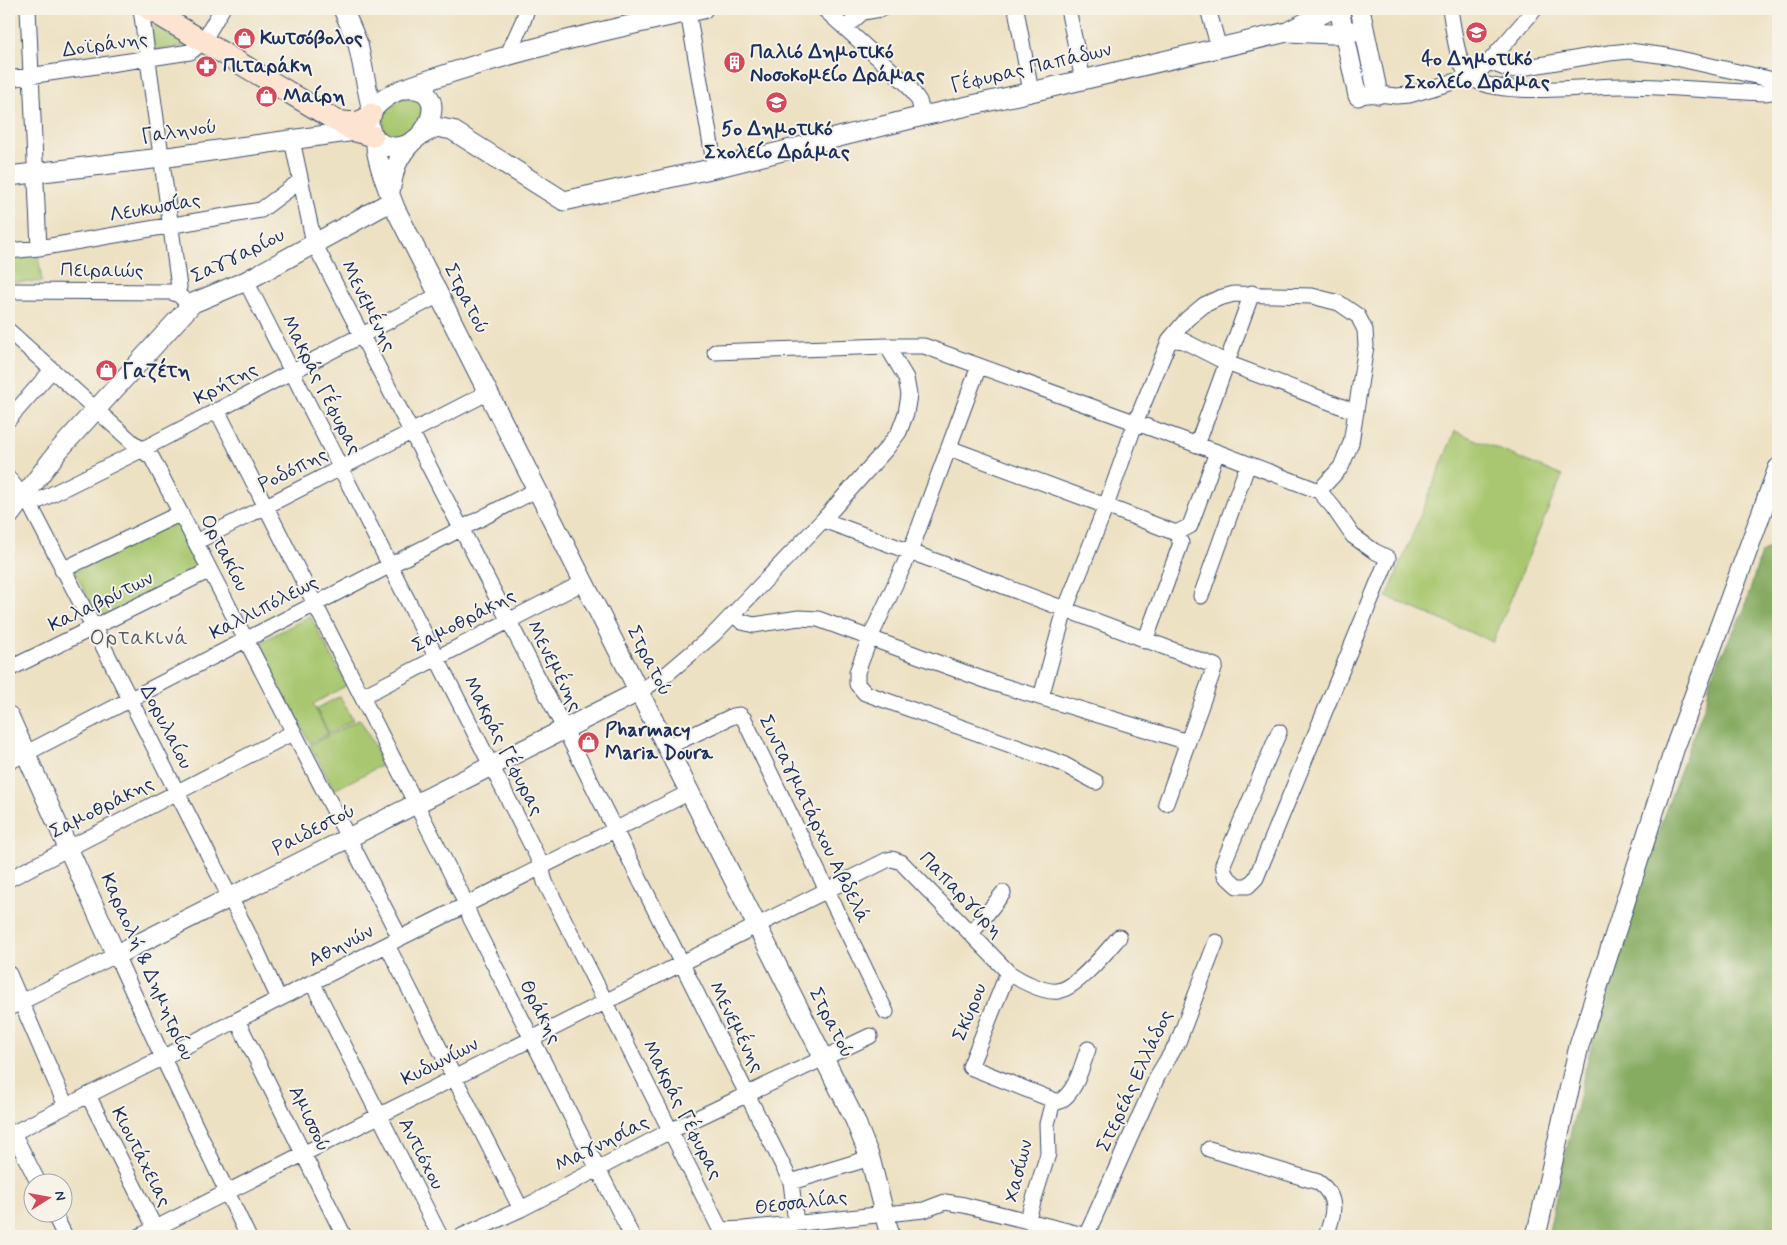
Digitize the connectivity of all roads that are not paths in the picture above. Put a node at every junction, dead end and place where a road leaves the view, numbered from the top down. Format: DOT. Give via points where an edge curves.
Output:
graph roads {
  1 [pos="28,9"];
  2 [pos="140,9"];
  3 [pos="149,9"];
  4 [pos="222,9"];
  5 [pos="343,9"];
  6 [pos="527,9"];
  7 [pos="824,9"];
  8 [pos="881,9"];
  9 [pos="1016,9"];
  10 [pos="1068,9"];
  11 [pos="1208,9"];
  12 [pos="1332,9"];
  13 [pos="1339,9"];
  14 [pos="1360,9"];
  15 [pos="1450,9"];
  16 [pos="1535,9"];
  17 [pos="696,10"];
  18 [pos="845,28"];
  19 [pos="1364,29"];
  20 [pos="1287,32"];
  21 [pos="1344,33"];
  22 [pos="203,40"];
  23 [pos="1219,48"];
  24 [pos="508,54"];
  25 [pos="147,59"];
  26 [pos="1489,62"];
  27 [pos="441,75"];
  28 [pos="31,76"];
  29 [pos="1470,77"];
  30 [pos="9,79"];
  31 [pos="1083,80"];
  32 [pos="1778,81"];
  33 [pos="400,90"];
  34 [pos="1778,91"];
  35 [pos="1031,92"];
  36 [pos="1378,94"];
  37 [pos="1358,96"];
  38 [pos="431,103"];
  39 [pos="371,113"];
  40 [pos="923,116"];
  41 [pos="335,120"];
  42 [pos="452,130"];
  43 [pos="368,136"];
  44 [pos="417,138"];
  45 [pos="292,140"];
  46 [pos="161,158"];
  47 [pos="715,168"];
  48 [pos="36,173"];
  49 [pos="9,176"];
  50 [pos="300,181"];
  51 [pos="391,197"];
  52 [pos="170,226"];
  53 [pos="314,244"];
  54 [pos="39,248"];
  55 [pos="9,251"];
  56 [pos="246,281"];
  57 [pos="9,291"];
  58 [pos="1252,294"];
  59 [pos="439,295"];
  60 [pos="184,300"];
  61 [pos="9,331"];
  62 [pos="361,336"];
  63 [pos="1170,339"];
  64 [pos="887,346"];
  65 [pos="715,352"];
  66 [pos="1227,363"];
  67 [pos="979,366"];
  68 [pos="52,370"];
  69 [pos="292,372"];
  70 [pos="489,392"];
  71 [pos="94,409"];
  72 [pos="218,410"];
  73 [pos="1356,412"];
  74 [pos="9,419"];
  75 [pos="1135,424"];
  76 [pos="411,432"];
  77 [pos="1197,445"];
  78 [pos="949,448"];
  79 [pos="143,449"];
  80 [pos="1217,452"];
  81 [pos="1248,464"];
  82 [pos="341,468"];
  83 [pos="1778,468"];
  84 [pos="9,479"];
  85 [pos="538,489"];
  86 [pos="1319,491"];
  87 [pos="26,501"];
  88 [pos="1106,506"];
  89 [pos="266,507"];
  90 [pos="181,513"];
  91 [pos="9,516"];
  92 [pos="823,520"];
  93 [pos="461,529"];
  94 [pos="1176,533"];
  95 [pos="196,542"];
  96 [pos="910,552"];
  97 [pos="390,565"];
  98 [pos="62,570"];
  99 [pos="210,570"];
  100 [pos="584,582"];
  101 [pos="1201,596"];
  102 [pos="316,603"];
  103 [pos="1065,610"];
  104 [pos="733,614"];
  105 [pos="508,621"];
  106 [pos="94,628"];
  107 [pos="870,638"];
  108 [pos="246,639"];
  109 [pos="1144,640"];
  110 [pos="437,658"];
  111 [pos="9,670"];
  112 [pos="640,691"];
  113 [pos="363,696"];
  114 [pos="1041,697"];
  115 [pos="130,699"];
  116 [pos="9,716"];
  117 [pos="564,730"];
  118 [pos="294,732"];
  119 [pos="1279,732"];
  120 [pos="1188,742"];
  121 [pos="667,747"];
  122 [pos="26,753"];
  123 [pos="9,762"];
  124 [pos="491,767"];
  125 [pos="1096,782"];
  126 [pos="690,792"];
  127 [pos="177,793"];
  128 [pos="1166,803"];
  129 [pos="416,804"];
  130 [pos="615,830"];
  131 [pos="348,838"];
  132 [pos="69,848"];
  133 [pos="541,867"];
  134 [pos="9,878"];
  135 [pos="827,890"];
  136 [pos="1003,893"];
  137 [pos="230,897"];
  138 [pos="465,906"];
  139 [pos="757,925"];
  140 [pos="971,934"];
  141 [pos="1119,937"];
  142 [pos="394,942"];
  143 [pos="1216,942"];
  144 [pos="116,955"];
  145 [pos="681,963"];
  146 [pos="1008,972"];
  147 [pos="9,974"];
  148 [pos="312,982"];
  149 [pos="279,999"];
  150 [pos="605,1001"];
  151 [pos="15,1005"];
  152 [pos="886,1012"];
  153 [pos="237,1020"];
  154 [pos="870,1036"];
  155 [pos="531,1039"];
  156 [pos="1088,1049"];
  157 [pos="163,1058"];
  158 [pos="824,1058"];
  159 [pos="454,1077"];
  160 [pos="747,1094"];
  161 [pos="88,1095"];
  162 [pos="1053,1101"];
  163 [pos="66,1106"];
  164 [pos="379,1115"];
  165 [pos="670,1131"];
  166 [pos="11,1134"];
  167 [pos="1208,1149"];
  168 [pos="304,1154"];
  169 [pos="870,1158"];
  170 [pos="598,1169"];
  171 [pos="32,1172"];
  172 [pos="791,1182"];
  173 [pos="227,1193"];
  174 [pos="521,1209"];
  175 [pos="885,1213"];
  176 [pos="1027,1221"];
  177 [pos="58,1222"];
  178 [pos="796,1223"];
  179 [pos="722,1230"];
  180 [pos="157,1232"];
  181 [pos="745,1233"];
  182 [pos="65,1236"];
  183 [pos="140,1236"];
  184 [pos="248,1236"];
  185 [pos="344,1236"];
  186 [pos="440,1236"];
  187 [pos="462,1236"];
  188 [pos="632,1236"];
  189 [pos="890,1236"];
  190 [pos="1086,1236"];
  191 [pos="1326,1236"];
  192 [pos="1536,1236"];
  1 -- 28 [label="street"];
  2 -- 25 [label="street"];
  3 -- 22 [label="main road"];
  4 -- 22 [label="street"];
  5 -- 39 [label="street" via="358,44"];
  6 -- 24 [label="street"];
  7 -- 18 [label="street"];
  8 -- 18 [label="street" via="862,12"];
  9 -- 35 [label="street"];
  10 -- 31 [label="street"];
  11 -- 23 [label="street"];
  12 -- 20 [label="street"];
  13 -- 21 [label="street"];
  14 -- 19 [label="street"];
  15 -- 29 [label="street" via="1462,67"];
  16 -- 26 [label="street"];
  17 -- 24 [label="street"];
  17 -- 47 [label="street"];
  18 -- 40 [label="street" via="915,93"];
  19 -- 21 [label="street"];
  19 -- 36 [label="street"];
  20 -- 21 [label="street"];
  20 -- 23 [label="street, Γέφυρας Παπάδων"];
  21 -- 37 [label="street"];
  22 -- 25 [label="street, Δοϊράνης" via="190,52"];
  22 -- 41 [label="main road"];
  23 -- 31 [label="street, Γέφυρας Παπάδων"];
  24 -- 27 [label="street"];
  25 -- 28 [label="street, Δοϊράνης"];
  25 -- 46 [label="street"];
  26 -- 29 [label="street"];
  26 -- 32 [label="street" via="1510,70 1629,51 1667,56"];
  27 -- 33 [label="street"];
  27 -- 38 [label="street"];
  28 -- 30 [label="street, Δοϊράνης"];
  28 -- 48 [label="street"];
  29 -- 34 [label="street" via="1494,86 1516,88 1625,86"];
  29 -- 36 [label="street" via="1409,95"];
  31 -- 35 [label="street, Γέφυρας Παπάδων"];
  33 -- 38 [label="street" via="418,90 426,94"];
  33 -- 39 [label="street" via="382,101"];
  35 -- 40 [label="street, Γέφυρας Παπάδων"];
  36 -- 37 [label="street"];
  38 -- 42 [label="street, Γέφυρας Παπάδων"];
  38 -- 44 [label="street" via="430,121"];
  39 -- 41 [label="main road" via="357,123"];
  39 -- 43 [label="street"];
  40 -- 47 [label="street, Γέφυρας Παπάδων"];
  41 -- 43 [label="main road"];
  42 -- 44 [label="street" via="436,127"];
  42 -- 47 [label="street, Γέφυρας Παπάδων" via="564,201"];
  43 -- 44 [label="street" via="395,147"];
  43 -- 45 [label="street, Γαληνού"];
  43 -- 51 [label="street, Στρατού" via="375,146"];
  44 -- 51 [label="street" via="398,159"];
  45 -- 46 [label="street, Γαληνού"];
  45 -- 50 [label="street, Μενεμένης"];
  46 -- 48 [label="street, Γαληνού"];
  46 -- 52 [label="street"];
  48 -- 49 [label="street, Γαληνού"];
  48 -- 54 [label="street"];
  50 -- 52 [label="street, Λευκωσίας" via="261,210"];
  50 -- 53 [label="street, Μενεμένης"];
  51 -- 53 [label="street, Σαγγαρίου"];
  51 -- 59 [label="street, Στρατού"];
  52 -- 54 [label="street, Λευκωσίας"];
  52 -- 60 [label="street"];
  53 -- 56 [label="street, Σαγγαρίου"];
  53 -- 62 [label="street, Μενεμένης"];
  54 -- 55 [label="street, Λευκωσίας"];
  56 -- 60 [label="street, Σαγγαρίου" via="197,300"];
  56 -- 69 [label="street, Μακράς Γέφυρας"];
  57 -- 60 [label="street, Πειραιώς" via="171,292"];
  58 -- 63 [label="street" via="1227,296 1204,305"];
  58 -- 66 [label="street"];
  58 -- 73 [label="street" via="1312,296 1339,302 1358,316 1366,330 1366,346"];
  59 -- 62 [label="street, Κρήτης"];
  59 -- 70 [label="street, Στρατού"];
  60 -- 71 [label="street, Σαγγαρίου"];
  61 -- 68 [label="street, Ορτακίου"];
  62 -- 69 [label="street, Κρήτης"];
  62 -- 76 [label="street, Μενεμένης"];
  63 -- 66 [label="street" via="1184,341"];
  63 -- 75 [label="street"];
  64 -- 65 [label="street"];
  64 -- 67 [label="street" via="924,346"];
  64 -- 92 [label="street" via="906,378 909,395 906,413 899,432 887,448"];
  66 -- 73 [label="street"];
  66 -- 77 [label="street"];
  67 -- 75 [label="street"];
  67 -- 78 [label="street"];
  68 -- 71 [label="street, Ορτακίου"];
  68 -- 74 [label="street"];
  69 -- 72 [label="street, Κρήτης"];
  69 -- 82 [label="street, Μακράς Γέφυρας"];
  70 -- 76 [label="street, Ροδόπης"];
  70 -- 85 [label="street, Στρατού"];
  71 -- 79 [label="street, Ορτακίου"];
  71 -- 87 [label="street, Σαγγαρίου" via="43,469"];
  72 -- 79 [label="street, Κρήτης"];
  72 -- 89 [label="street, Θράκης"];
  73 -- 86 [label="street" via="1351,443 1341,467"];
  75 -- 77 [label="street"];
  75 -- 88 [label="street"];
  76 -- 82 [label="street, Ροδόπης"];
  76 -- 93 [label="street, Μενεμένης"];
  77 -- 80 [label="street"];
  78 -- 88 [label="street"];
  78 -- 96 [label="street"];
  79 -- 87 [label="street, Κρήτης"];
  79 -- 90 [label="street, Ορτακίου" via="152,458"];
  80 -- 81 [label="street"];
  80 -- 94 [label="street" via="1190,526"];
  81 -- 86 [label="street"];
  81 -- 101 [label="street"];
  82 -- 89 [label="street, Ροδόπης"];
  82 -- 97 [label="street, Μακράς Γέφυρας"];
  83 -- 192 [label="street" via="1674,750 1578,1046"];
  84 -- 87 [label="street, Δορυλαίου"];
  85 -- 93 [label="street, Καλλιπόλεως"];
  85 -- 100 [label="street, Στρατού"];
  86 -- 119 [label="street" via="1353,536 1388,558 1256,878 1248,886 1237,886 1225,876 1223,864"];
  87 -- 91 [label="street, Σαγγαρίου"];
  87 -- 98 [label="street, Δορυλαίου"];
  88 -- 94 [label="street"];
  88 -- 103 [label="street"];
  89 -- 95 [label="street, Ροδόπης"];
  89 -- 102 [label="street, Θράκης"];
  90 -- 95 [label="street, Ορτακίου"];
  90 -- 98 [label="street"];
  92 -- 96 [label="street"];
  92 -- 104 [label="street"];
  93 -- 97 [label="street, Καλλιπόλεως"];
  93 -- 105 [label="street, Μενεμένης"];
  94 -- 109 [label="street" via="1181,543"];
  95 -- 99 [label="street, Ορτακίου"];
  96 -- 103 [label="street"];
  96 -- 107 [label="street"];
  97 -- 102 [label="street, Καλλιπόλεως"];
  97 -- 110 [label="street, Μακράς Γέφυρας"];
  98 -- 106 [label="street, Δορυλαίου"];
  99 -- 106 [label="street, Καλαβρύτων"];
  99 -- 108 [label="street, Ορτακίου"];
  100 -- 105 [label="street, Σαμοθράκης"];
  100 -- 112 [label="street, Στρατού"];
  102 -- 108 [label="street, Καλλιπόλεως"];
  102 -- 113 [label="street, Θράκης"];
  103 -- 109 [label="street"];
  103 -- 114 [label="street"];
  104 -- 107 [label="street" via="742,622 754,625 799,618 818,619"];
  104 -- 112 [label="street" via="668,673"];
  105 -- 110 [label="street, Σαμοθράκης"];
  105 -- 117 [label="street, Μενεμένης"];
  106 -- 111 [label="street, Καλαβρύτων"];
  106 -- 115 [label="street, Δορυλαίου"];
  107 -- 114 [label="street"];
  107 -- 125 [label="street" via="857,672 857,684 865,693 1061,763"];
  108 -- 115 [label="street, Καλλιπόλεως"];
  108 -- 118 [label="street, Ορτακίου"];
  109 -- 120 [label="street" via="1215,666"];
  110 -- 113 [label="street, Σαμοθράκης"];
  110 -- 124 [label="street, Μακράς Γέφυρας"];
  112 -- 117 [label="street, Ραιδεστού"];
  112 -- 121 [label="street, Στρατού"];
  113 -- 129 [label="street, Θράκης"];
  114 -- 120 [label="street"];
  115 -- 122 [label="street, Καλλιπόλεως"];
  115 -- 127 [label="street, Δορυλαίου"];
  116 -- 122 [label="street, Καραολή & Δημητρίου"];
  117 -- 124 [label="street, Ραιδεστού"];
  117 -- 130 [label="street, Μενεμένης"];
  118 -- 127 [label="street, Σαμοθράκης"];
  118 -- 131 [label="street, Ορτακίου"];
  120 -- 128 [label="street"];
  121 -- 126 [label="street, Στρατού"];
  121 -- 135 [label="street, Συνταγματάρχου Αβδελά" via="740,715"];
  122 -- 123 [label="street, Καλλιπόλεως"];
  122 -- 132 [label="street, Καραολή & Δημητρίου"];
  124 -- 129 [label="street, Ραιδεστού"];
  124 -- 133 [label="street, Μακράς Γέφυρας"];
  126 -- 130 [label="street, Αθηνών"];
  126 -- 139 [label="street, Στρατού"];
  127 -- 132 [label="street, Σαμοθράκης"];
  127 -- 137 [label="street, Δορυλαίου"];
  129 -- 131 [label="street, Ραιδεστού"];
  129 -- 138 [label="street, Θράκης"];
  130 -- 133 [label="street, Αθηνών"];
  130 -- 145 [label="street, Μενεμένης"];
  131 -- 137 [label="street, Ραιδεστού"];
  131 -- 142 [label="street, Ορτακίου"];
  132 -- 134 [label="street, Σαμοθράκης"];
  132 -- 144 [label="street, Καραολή & Δημητρίου"];
  133 -- 138 [label="street, Αθηνών"];
  133 -- 150 [label="street, Μακράς Γέφυρας" via="545,882"];
  135 -- 139 [label="street, Παπαργύρη"];
  135 -- 140 [label="street, Παπαργύρη" via="882,862 897,860"];
  135 -- 152 [label="street, Συνταγματάρχου Αβδελά"];
  136 -- 140 [label="street"];
  137 -- 144 [label="street, Ραιδεστού"];
  137 -- 149 [label="street, Δορυλαίου"];
  138 -- 142 [label="street, Αθηνών"];
  138 -- 155 [label="street, Θράκης"];
  139 -- 145 [label="street, Κυδωνίων"];
  139 -- 158 [label="street, Στρατού"];
  140 -- 146 [label="street, Παπαργύρη"];
  141 -- 146 [label="street, Παπαργύρη" via="1090,969 1063,990 1042,988"];
  142 -- 148 [label="street, Αθηνών"];
  142 -- 159 [label="street, Ορτακίου"];
  143 -- 190 [label="street, Στερεάς Ελλάδος" via="1178,1042 1154,1083"];
  144 -- 151 [label="street, Ραιδεστού"];
  144 -- 157 [label="street, Καραολή & Δημητρίου"];
  145 -- 150 [label="street, Κυδωνίων"];
  145 -- 160 [label="street, Μενεμένης"];
  146 -- 162 [label="street, Σκύρου" via="970,1066"];
  147 -- 151 [label="street"];
  148 -- 149 [label="street, Αθηνών"];
  148 -- 164 [label="street, Αντιόχου"];
  149 -- 153 [label="street, Αθηνών"];
  150 -- 155 [label="street, Κυδωνίων"];
  150 -- 165 [label="street, Μακράς Γέφυρας"];
  151 -- 163 [label="street"];
  153 -- 157 [label="street, Αθηνών"];
  153 -- 168 [label="street, Αμισσού"];
  154 -- 158 [label="street, Μαγνησίας"];
  155 -- 159 [label="street, Κυδωνίων"];
  155 -- 170 [label="street, Θράκης"];
  156 -- 162 [label="street" via="1072,1088 1060,1101"];
  157 -- 161 [label="street, Αθηνών"];
  157 -- 173 [label="street, Καραολή & Δημητρίου"];
  158 -- 160 [label="street, Μαγνησίας"];
  158 -- 169 [label="street, Στρατού"];
  159 -- 164 [label="street, Κυδωνίων"];
  159 -- 174 [label="street, Ορτακίου"];
  160 -- 165 [label="street, Μαγνησίας"];
  160 -- 172 [label="street, Μενεμένης"];
  161 -- 163 [label="street, Αθηνών"];
  161 -- 180 [label="street, Κιουτάχειας"];
  162 -- 176 [label="street, Χασίων" via="1047,1124 1048,1154"];
  163 -- 166 [label="street, Αθηνών"];
  164 -- 168 [label="street, Κυδωνίων"];
  164 -- 186 [label="street, Αντιόχου"];
  165 -- 170 [label="street, Μαγνησίας"];
  165 -- 179 [label="street, Μακράς Γέφυρας"];
  166 -- 171 [label="street"];
  167 -- 191 [label="street" via="1318,1182 1327,1188 1333,1209"];
  168 -- 173 [label="street, Κυδωνίων"];
  168 -- 185 [label="street, Αμισσού"];
  169 -- 172 [label="street"];
  169 -- 175 [label="street, Στρατού"];
  170 -- 174 [label="street, Μαγνησίας"];
  170 -- 188 [label="street, Θράκης"];
  172 -- 178 [label="street, Μενεμένης"];
  173 -- 180 [label="street, Κυδωνίων"];
  173 -- 184 [label="street, Καραολή & Δημητρίου"];
  174 -- 187 [label="street, Μαγνησίας"];
  175 -- 176 [label="street, Θεσσαλίας" via="924,1210 944,1202"];
  175 -- 178 [label="street, Θεσσαλίας"];
  175 -- 189 [label="street, Στρατού"];
  176 -- 190 [label="street, Θεσσαλίας"];
  177 -- 182 [label="street"];
  178 -- 181 [label="street, Θεσσαλίας"];
  179 -- 181 [label="street, Θεσσαλίας"];
  180 -- 183 [label="street, Κυδωνίων"];
}
